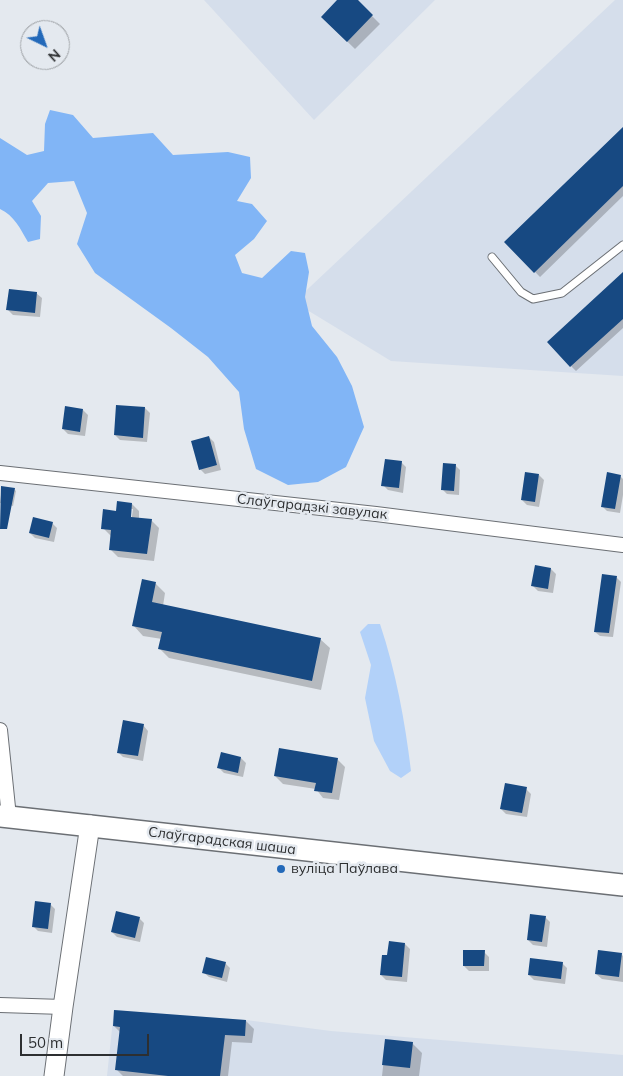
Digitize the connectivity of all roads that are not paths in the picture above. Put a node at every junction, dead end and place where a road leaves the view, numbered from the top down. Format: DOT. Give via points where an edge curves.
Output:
graph roads {
  1 [pos="623,245"];
  2 [pos="492,257"];
  3 [pos="0,473"];
  4 [pos="623,545"];
  5 [pos="0,730"];
  6 [pos="4,816"];
  7 [pos="90,825"];
  8 [pos="623,885"];
  9 [pos="0,1005"];
  10 [pos="62,1007"];
  11 [pos="54,1076"];
  1 -- 2 [label="lane" via="562,293 533,299 521,292"];
  3 -- 4 [label="street, Слаўгарадзкі завулак"];
  5 -- 6 [label="street"];
  6 -- 7 [label="main road, Слаўгарадская шаша"];
  7 -- 8 [label="main road, Слаўгарадская шаша"];
  7 -- 10 [label="main road"];
  9 -- 10 [label="street"];
  10 -- 11 [label="main road"];
}
